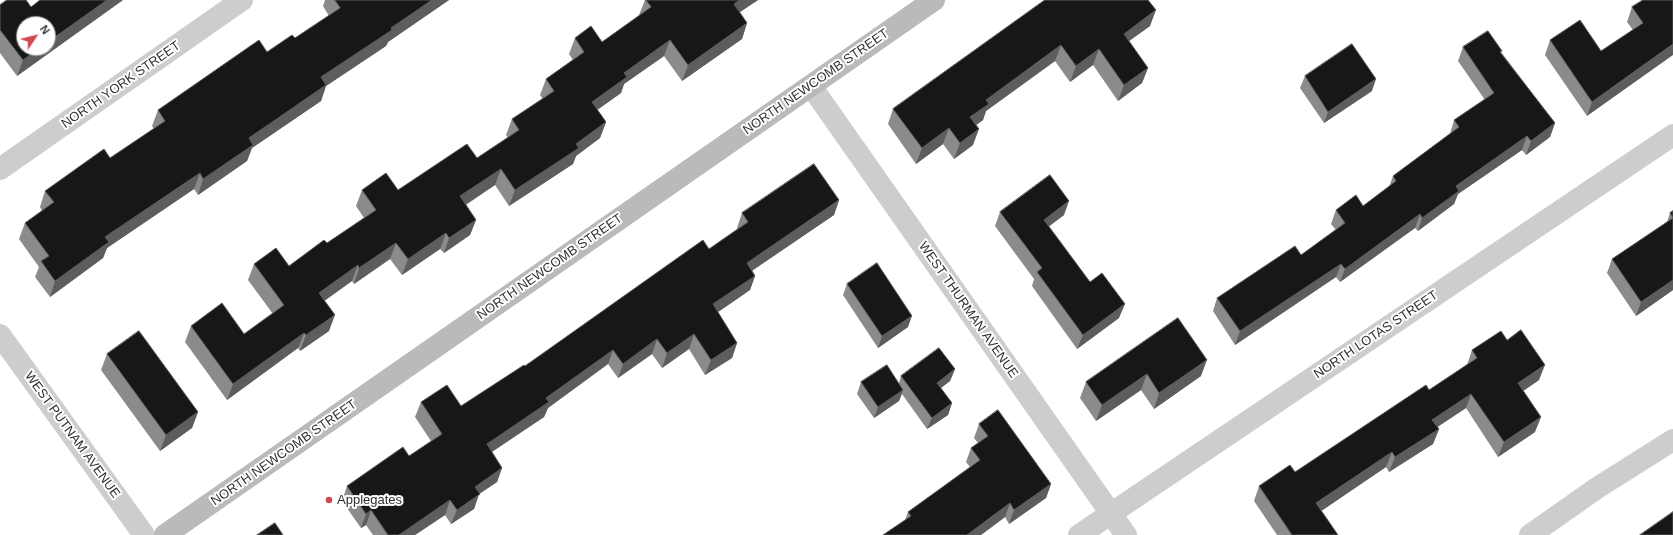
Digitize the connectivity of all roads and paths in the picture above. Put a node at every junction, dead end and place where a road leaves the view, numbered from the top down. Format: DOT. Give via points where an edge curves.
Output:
graph roads {
  1 [pos="242,0"];
  2 [pos="934,0"];
  3 [pos="811,86"];
  4 [pos="1673,135"];
  5 [pos="0,169"];
  6 [pos="0,335"];
  7 [pos="1673,440"];
  8 [pos="1110,513"];
  9 [pos="144,535"];
  10 [pos="165,535"];
  11 [pos="1079,535"];
  12 [pos="1126,535"];
  13 [pos="1530,535"];
  1 -- 5 [label="street, NORTH YORK STREET"];
  2 -- 3 [label="main road, NORTH NEWCOMB STREET"];
  3 -- 8 [label="street, WEST THURMAN AVENUE"];
  3 -- 10 [label="main road, NORTH NEWCOMB STREET"];
  4 -- 8 [label="street, NORTH LOTAS STREET"];
  6 -- 9 [label="street, WEST PUTNAM AVENUE"];
  7 -- 13 [label="street" via="1597,488"];
  8 -- 11 [label="street, NORTH LOTAS STREET"];
  8 -- 12 [label="street, WEST THURMAN AVENUE"];
}
